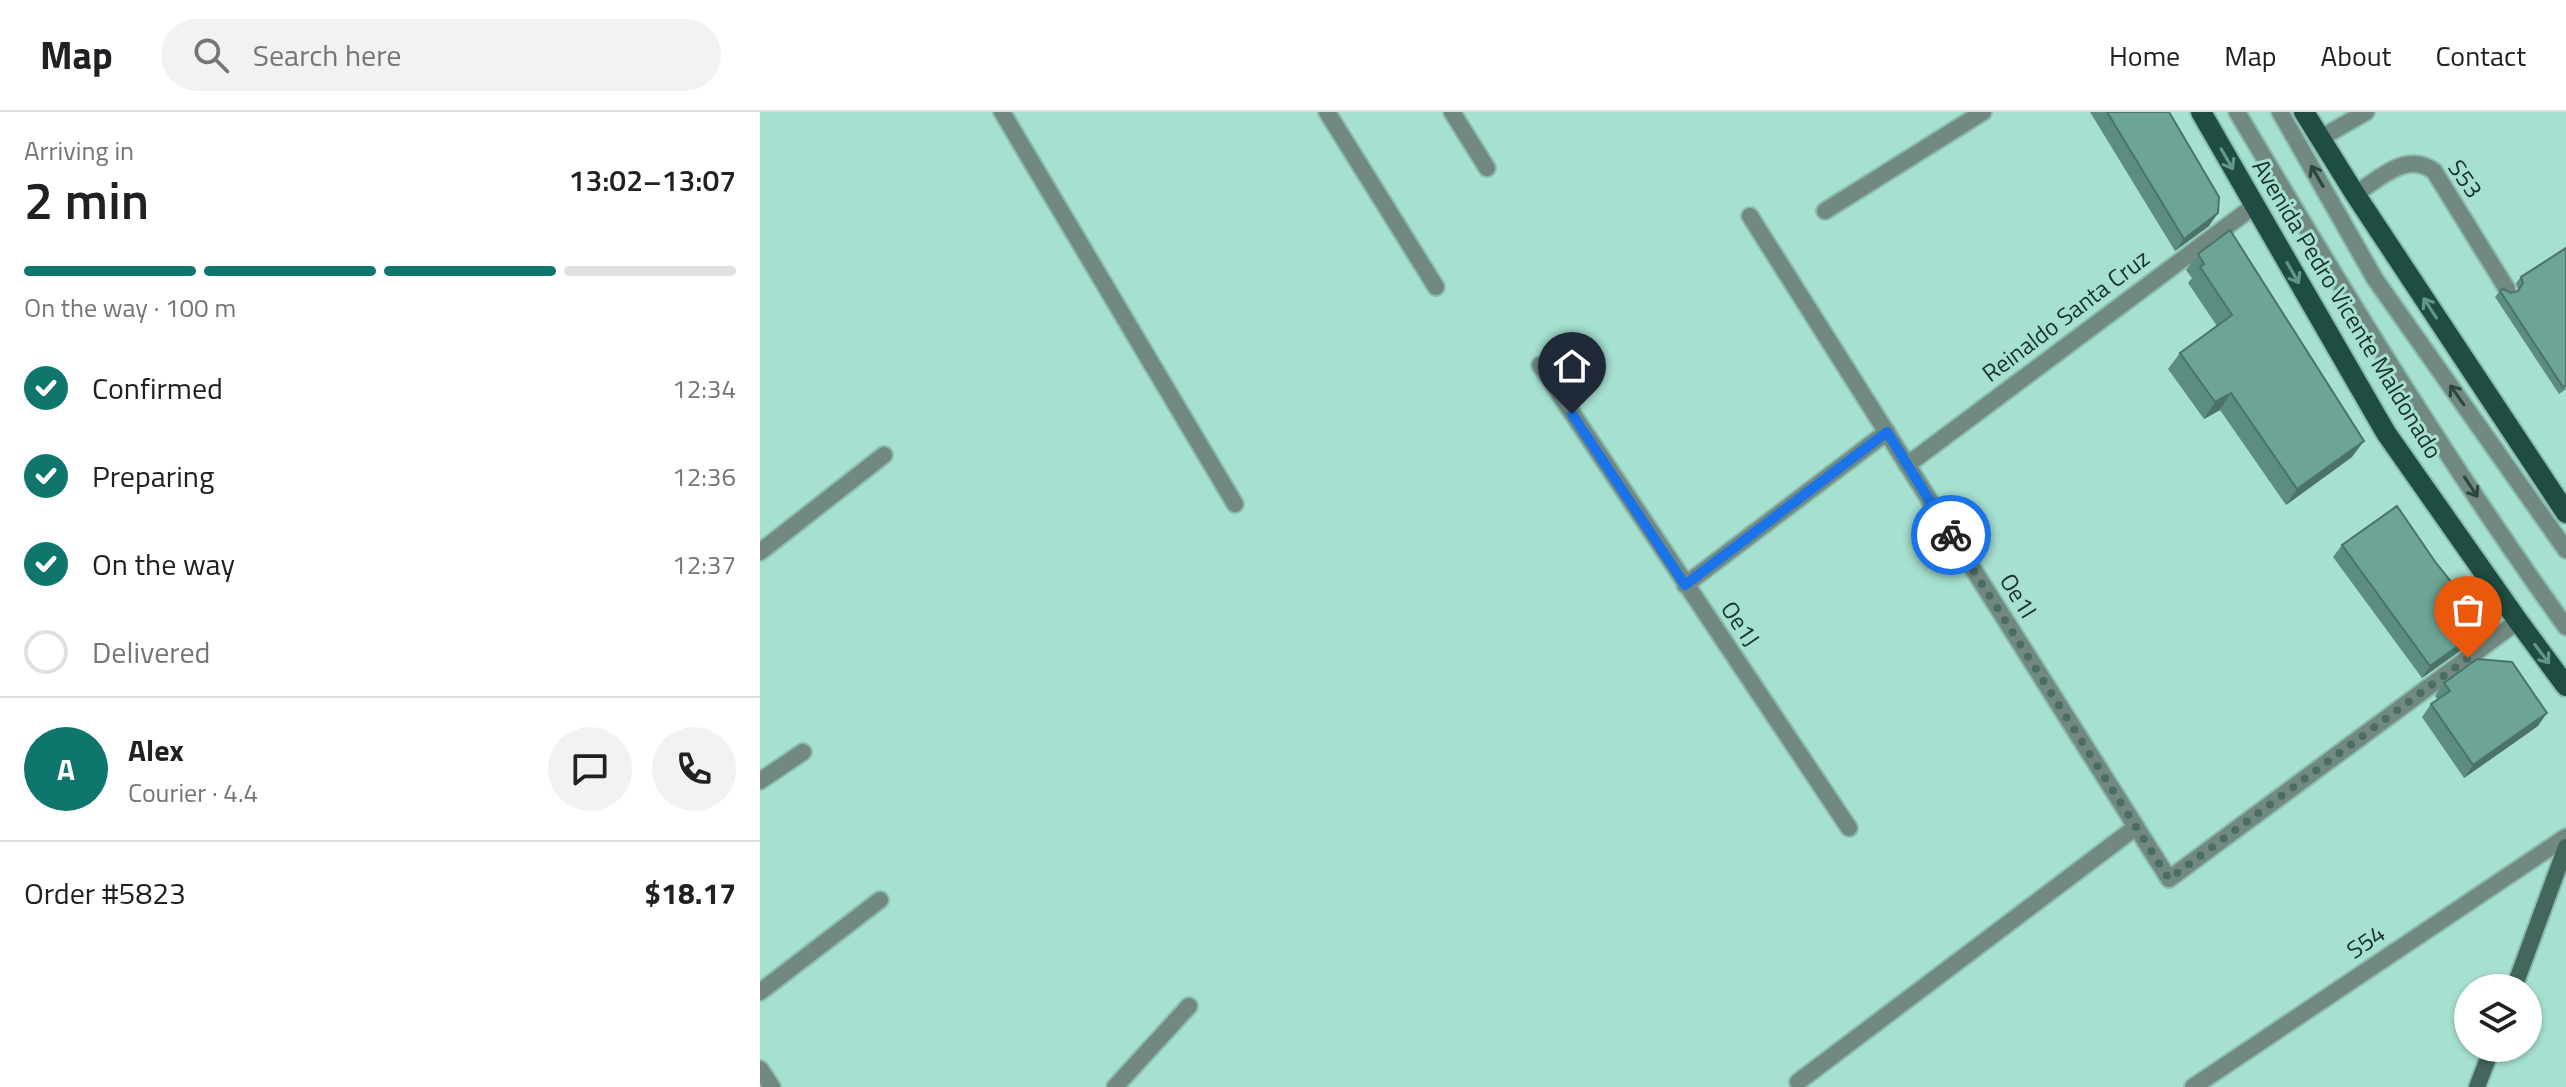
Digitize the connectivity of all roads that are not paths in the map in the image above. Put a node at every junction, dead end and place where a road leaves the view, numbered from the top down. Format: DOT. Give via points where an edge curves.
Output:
graph roads {
  1 [pos="1002,112"];
  2 [pos="1327,112"];
  3 [pos="1452,112"];
  4 [pos="1983,112"];
  5 [pos="2201,112"];
  6 [pos="2237,112"];
  7 [pos="2280,112"];
  8 [pos="2304,112"];
  9 [pos="2366,112"];
  10 [pos="2319,139"];
  11 [pos="1487,168"];
  12 [pos="2355,194"];
  13 [pos="2254,206"];
  14 [pos="1825,211"];
  15 [pos="1750,216"];
  16 [pos="1436,287"];
  17 [pos="2507,289"];
  18 [pos="1540,365"];
  19 [pos="1887,432"];
  20 [pos="884,455"];
  21 [pos="1907,465"];
  22 [pos="1235,504"];
  23 [pos="2566,513"];
  24 [pos="2566,550"];
  25 [pos="760,552"];
  26 [pos="1685,585"];
  27 [pos="2518,621"];
  28 [pos="2566,627"];
  29 [pos="2566,686"];
  30 [pos="803,752"];
  31 [pos="760,781"];
  32 [pos="2136,827"];
  33 [pos="1849,828"];
  34 [pos="2566,837"];
  35 [pos="2566,847"];
  36 [pos="880,900"];
  37 [pos="2519,974"];
  38 [pos="760,992"];
  39 [pos="1189,1006"];
  40 [pos="2487,1062"];
  41 [pos="760,1069"];
  42 [pos="1798,1082"];
  43 [pos="772,1087"];
  44 [pos="1115,1087"];
  45 [pos="2193,1087"];
  46 [pos="2477,1087"];
  1 -- 22 [label="street"];
  2 -- 16 [label="street"];
  3 -- 11 [label="street"];
  4 -- 14 [label="street"];
  5 -- 13 [label="main road, Avenida Pedro Vicente Maldonado, one-way"];
  6 -- 28 [label="street, one-way" via="2331,270"];
  24 -- 7 [label="street, one-way" via="2375,279"];
  8 -- 10 [label="main road"];
  9 -- 10 [label="street"];
  10 -- 12 [label="main road"];
  12 -- 17 [label="street, S53" via="2406,163 2422,162 2434,171"];
  23 -- 12 [label="main road, one-way"];
  13 -- 21 [label="street, Reinaldo Santa Cruz"];
  13 -- 27 [label="main road, Avenida Pedro Vicente Maldonado, one-way" via="2386,433"];
  15 -- 19 [label="street, Oe1I"];
  18 -- 26 [label="street, Oe1J"];
  19 -- 21 [label="street, Oe1I"];
  19 -- 26 [label="street"];
  20 -- 25 [label="street"];
  21 -- 32 [label="street, Oe1I"];
  26 -- 33 [label="street, Oe1J"];
  27 -- 29 [label="main road, Avenida Pedro Vicente Maldonado, one-way"];
  27 -- 32 [label="street, Oe1I" via="2169,879"];
  30 -- 31 [label="street"];
  32 -- 42 [label="street"];
  34 -- 45 [label="street, S54"];
  35 -- 37 [label="main road"];
  36 -- 38 [label="street"];
  39 -- 44 [label="street"];
  40 -- 46 [label="main road"];
  41 -- 43 [label="street"];
}
